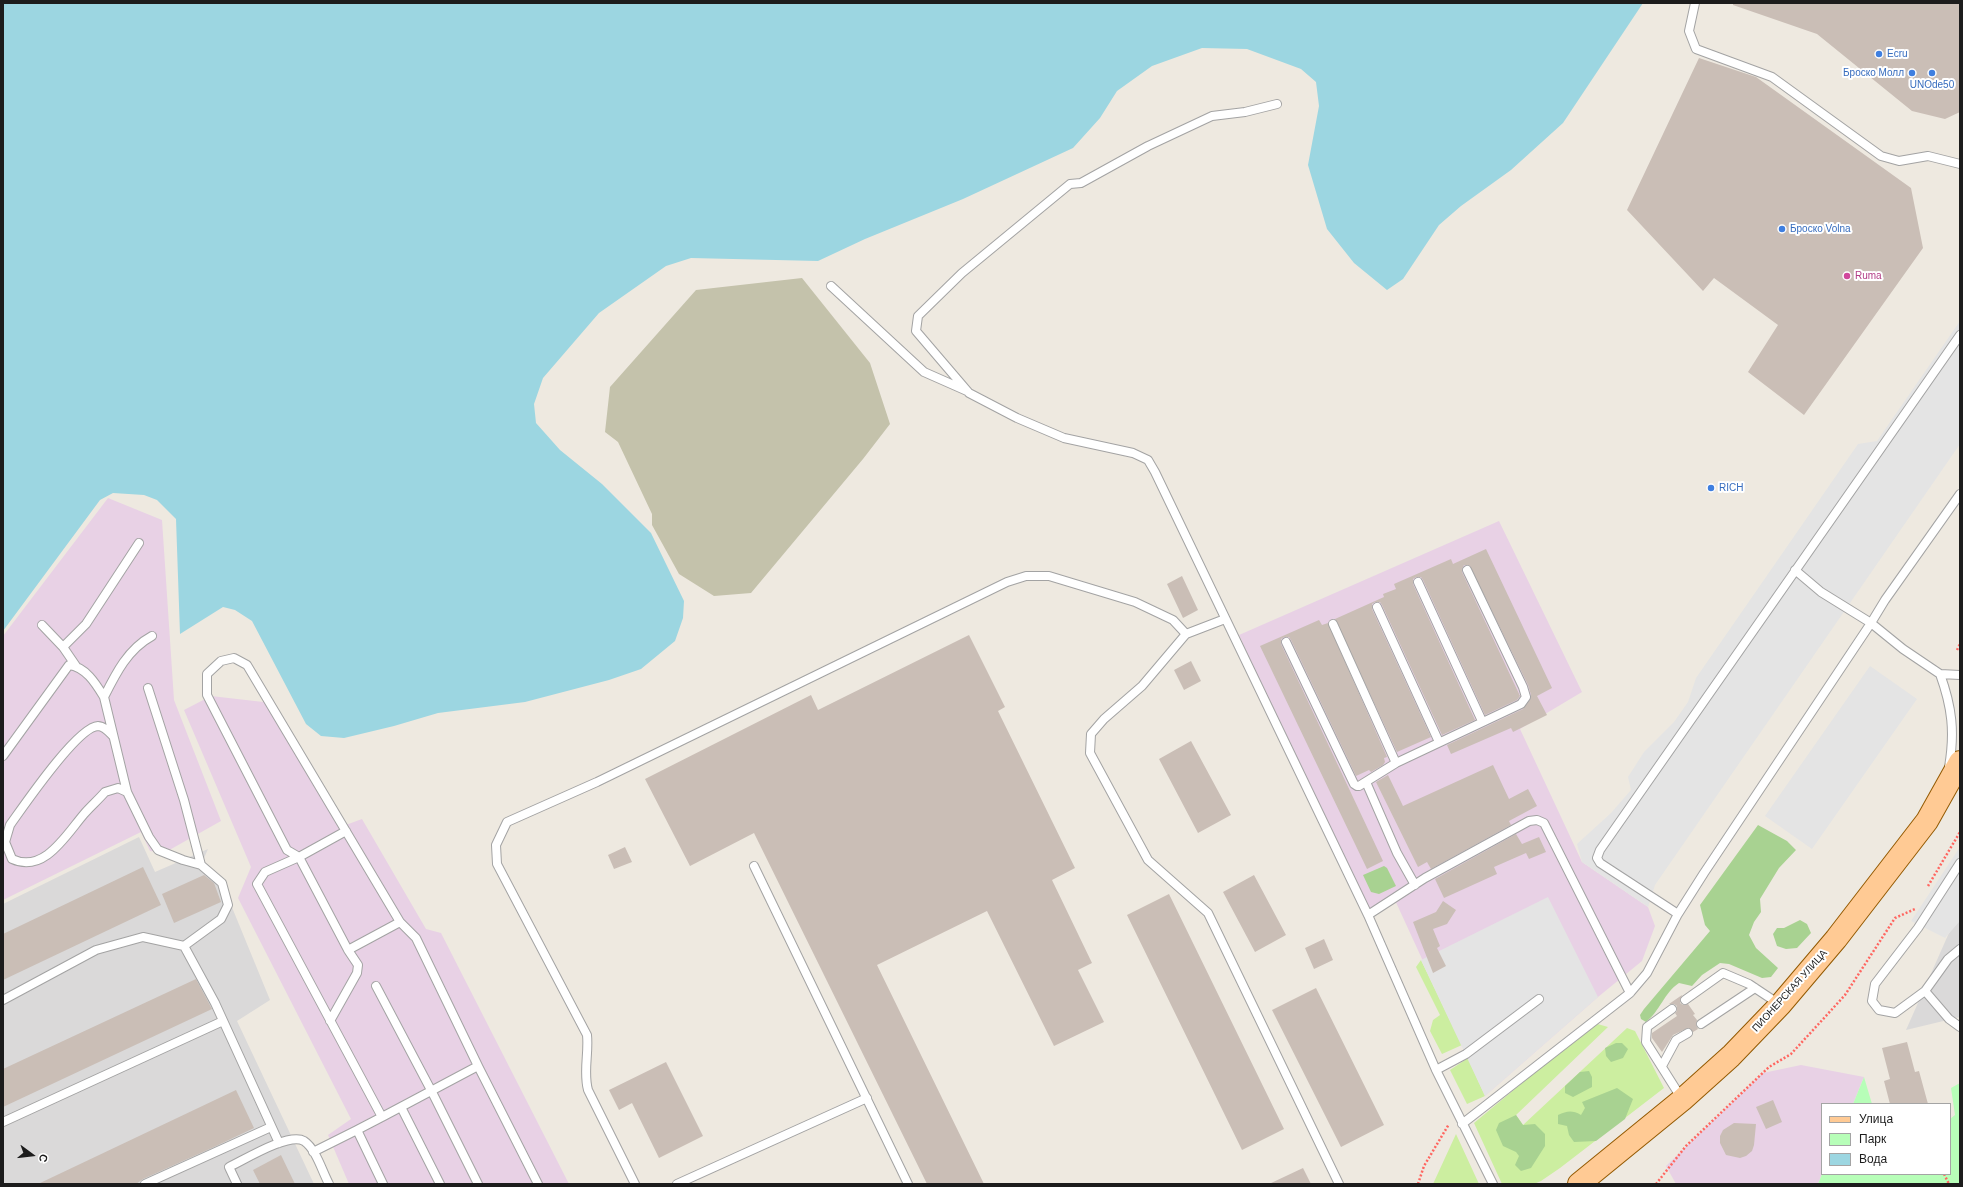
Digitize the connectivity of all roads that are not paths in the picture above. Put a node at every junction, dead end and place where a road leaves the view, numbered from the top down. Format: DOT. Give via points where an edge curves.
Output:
graph roads {
  1 [pos="1695,3"];
  2 [pos="1277,104"];
  3 [pos="1960,164"];
  4 [pos="831,286"];
  5 [pos="1960,335"];
  6 [pos="969,393"];
  7 [pos="1960,494"];
  8 [pos="139,543"];
  9 [pos="1467,570"];
  10 [pos="1795,570"];
  11 [pos="1418,582"];
  12 [pos="1377,607"];
  13 [pos="1225,619"];
  14 [pos="1871,623"];
  15 [pos="1333,624"];
  16 [pos="42,625"];
  17 [pos="1186,634"];
  18 [pos="152,636"];
  19 [pos="1286,642"];
  20 [pos="63,647"];
  21 [pos="76,666"];
  22 [pos="1940,674"];
  23 [pos="1960,675"];
  24 [pos="148,688"];
  25 [pos="104,697"];
  26 [pos="1482,721"];
  27 [pos="114,736"];
  28 [pos="1439,742"];
  29 [pos="3,756"];
  30 [pos="1960,762"];
  31 [pos="1396,763"];
  32 [pos="1366,782"];
  33 [pos="127,792"];
  34 [pos="1944,793"];
  35 [pos="346,831"];
  36 [pos="299,857"];
  37 [pos="1960,863"];
  38 [pos="201,865"];
  39 [pos="754,866"];
  40 [pos="1414,885"];
  41 [pos="1678,914"];
  42 [pos="1368,915"];
  43 [pos="400,922"];
  44 [pos="184,946"];
  45 [pos="1960,949"];
  46 [pos="348,950"];
  47 [pos="376,986"];
  48 [pos="1755,988"];
  49 [pos="1925,991"];
  50 [pos="1630,993"];
  51 [pos="1539,999"];
  52 [pos="3,1000"];
  53 [pos="1685,1000"];
  54 [pos="1780,1005"];
  55 [pos="1672,1009"];
  56 [pos="223,1021"];
  57 [pos="330,1021"];
  58 [pos="1701,1024"];
  59 [pos="1960,1027"];
  60 [pos="1688,1033"];
  61 [pos="478,1066"];
  62 [pos="1662,1066"];
  63 [pos="1436,1070"];
  64 [pos="432,1092"];
  65 [pos="867,1098"];
  66 [pos="1682,1100"];
  67 [pos="402,1107"];
  68 [pos="382,1117"];
  69 [pos="3,1122"];
  70 [pos="1462,1124"];
  71 [pos="271,1127"];
  72 [pos="357,1130"];
  73 [pos="279,1143"];
  74 [pos="313,1152"];
  75 [pos="146,1184"];
  76 [pos="237,1184"];
  77 [pos="329,1184"];
  78 [pos="383,1184"];
  79 [pos="440,1184"];
  80 [pos="478,1184"];
  81 [pos="538,1184"];
  82 [pos="635,1184"];
  83 [pos="677,1184"];
  84 [pos="908,1184"];
  85 [pos="1339,1184"];
  86 [pos="1493,1184"];
  87 [pos="1579,1184"];
  1 -- 3 [label="lane" via="1689,31 1696,49 1772,77 1881,156 1900,161 1928,156"];
  2 -- 6 [label="lane" via="1245,112 1212,116 1081,183 1070,184 962,273 918,316 916,332"];
  4 -- 6 [label="lane" via="924,372"];
  5 -- 10 [label="lane"];
  6 -- 13 [label="lane" via="1017,418 1064,438 1133,453 1148,460"];
  7 -- 14 [label="lane"];
  8 -- 20 [label="lane" via="86,624"];
  9 -- 26 [label="lane" via="1526,697 1521,704"];
  10 -- 14 [label="lane" via="1821,592"];
  10 -- 41 [label="lane" via="1604,844 1597,858 1623,880"];
  11 -- 26 [label="lane"];
  12 -- 28 [label="lane"];
  13 -- 17 [label="lane"];
  13 -- 42 [label="lane"];
  14 -- 22 [label="lane"];
  14 -- 41 [label="lane"];
  15 -- 31 [label="lane"];
  16 -- 20 [label="lane"];
  17 -- 82 [label="lane" via="1173,620 1135,602 1049,576 1026,576 1007,582 597,782 507,822 496,845 497,864 587,1035 585,1082"];
  17 -- 85 [label="lane" via="1142,686 1104,719 1091,734 1090,753 1148,860 1208,913"];
  18 -- 25 [label="lane" via="139,643 118,669"];
  19 -- 32 [label="lane" via="1354,784 1356,786"];
  20 -- 21 [label="lane"];
  21 -- 25 [label="lane" via="96,684"];
  21 -- 29 [label="lane" via="69,665"];
  22 -- 23 [label="lane"];
  22 -- 34 [label="lane" via="1949,699 1952,720 1952,749"];
  24 -- 38 [label="lane" via="184,800"];
  25 -- 27 [label="lane"];
  26 -- 28 [label="lane"];
  27 -- 33 [label="lane"];
  27 -- 33 [label="lane" via="98,726 74,740 10,825 5,842 12,858 28,863 48,855 105,792 118,788"];
  28 -- 31 [label="lane"];
  30 -- 34 [label="main road, ПИОНЕРСКАЯ УЛИЦА"];
  31 -- 32 [label="lane"];
  32 -- 40 [label="lane"];
  33 -- 38 [label="lane" via="158,850"];
  34 -- 54 [label="main road, ПИОНЕРСКАЯ УЛИЦА" via="1927,821 1836,939"];
  35 -- 36 [label="lane"];
  35 -- 36 [label="lane" via="247,665 234,658 221,661 207,674 207,695 287,850"];
  35 -- 43 [label="lane"];
  36 -- 46 [label="lane"];
  36 -- 57 [label="lane" via="265,872 257,884"];
  37 -- 49 [label="lane" via="1918,928 1875,984 1872,1001 1879,1010 1895,1013"];
  38 -- 44 [label="lane" via="222,883 228,905 221,919"];
  39 -- 65 [label="lane"];
  40 -- 42 [label="lane"];
  40 -- 50 [label="lane" via="1529,821 1537,820 1544,823"];
  41 -- 50 [label="lane" via="1647,973"];
  42 -- 63 [label="lane"];
  43 -- 46 [label="lane"];
  43 -- 61 [label="lane" via="416,938"];
  44 -- 52 [label="lane" via="143,937 96,950"];
  44 -- 56 [label="lane"];
  45 -- 49 [label="lane" via="1948,959"];
  46 -- 57 [label="lane" via="358,965 358,973"];
  47 -- 64 [label="lane"];
  48 -- 53 [label="lane" via="1724,973"];
  48 -- 54 [label="lane"];
  48 -- 58 [label="lane"];
  49 -- 59 [label="lane"];
  50 -- 70 [label="lane"];
  51 -- 63 [label="lane" via="1466,1054"];
  54 -- 66 [label="main road, ПИОНЕРСКАЯ УЛИЦА" via="1731,1056"];
  55 -- 62 [label="lane" via="1647,1027 1646,1042"];
  56 -- 69 [label="lane"];
  56 -- 71 [label="lane"];
  57 -- 68 [label="lane"];
  60 -- 62 [label="lane" via="1676,1040"];
  61 -- 64 [label="lane"];
  61 -- 81 [label="lane"];
  62 -- 66 [label="lane"];
  63 -- 70 [label="lane"];
  64 -- 67 [label="lane"];
  64 -- 80 [label="lane"];
  65 -- 83 [label="lane"];
  65 -- 84 [label="lane"];
  66 -- 87 [label="main road, ПИОНЕРСКАЯ УЛИЦА"];
  67 -- 68 [label="lane"];
  67 -- 79 [label="lane"];
  68 -- 72 [label="lane"];
  70 -- 86 [label="lane"];
  71 -- 73 [label="lane"];
  71 -- 75 [label="lane"];
  72 -- 74 [label="lane"];
  72 -- 78 [label="lane"];
  73 -- 74 [label="lane" via="295,1138 304,1142"];
  73 -- 76 [label="lane" via="229,1167"];
  74 -- 77 [label="lane"];
}
